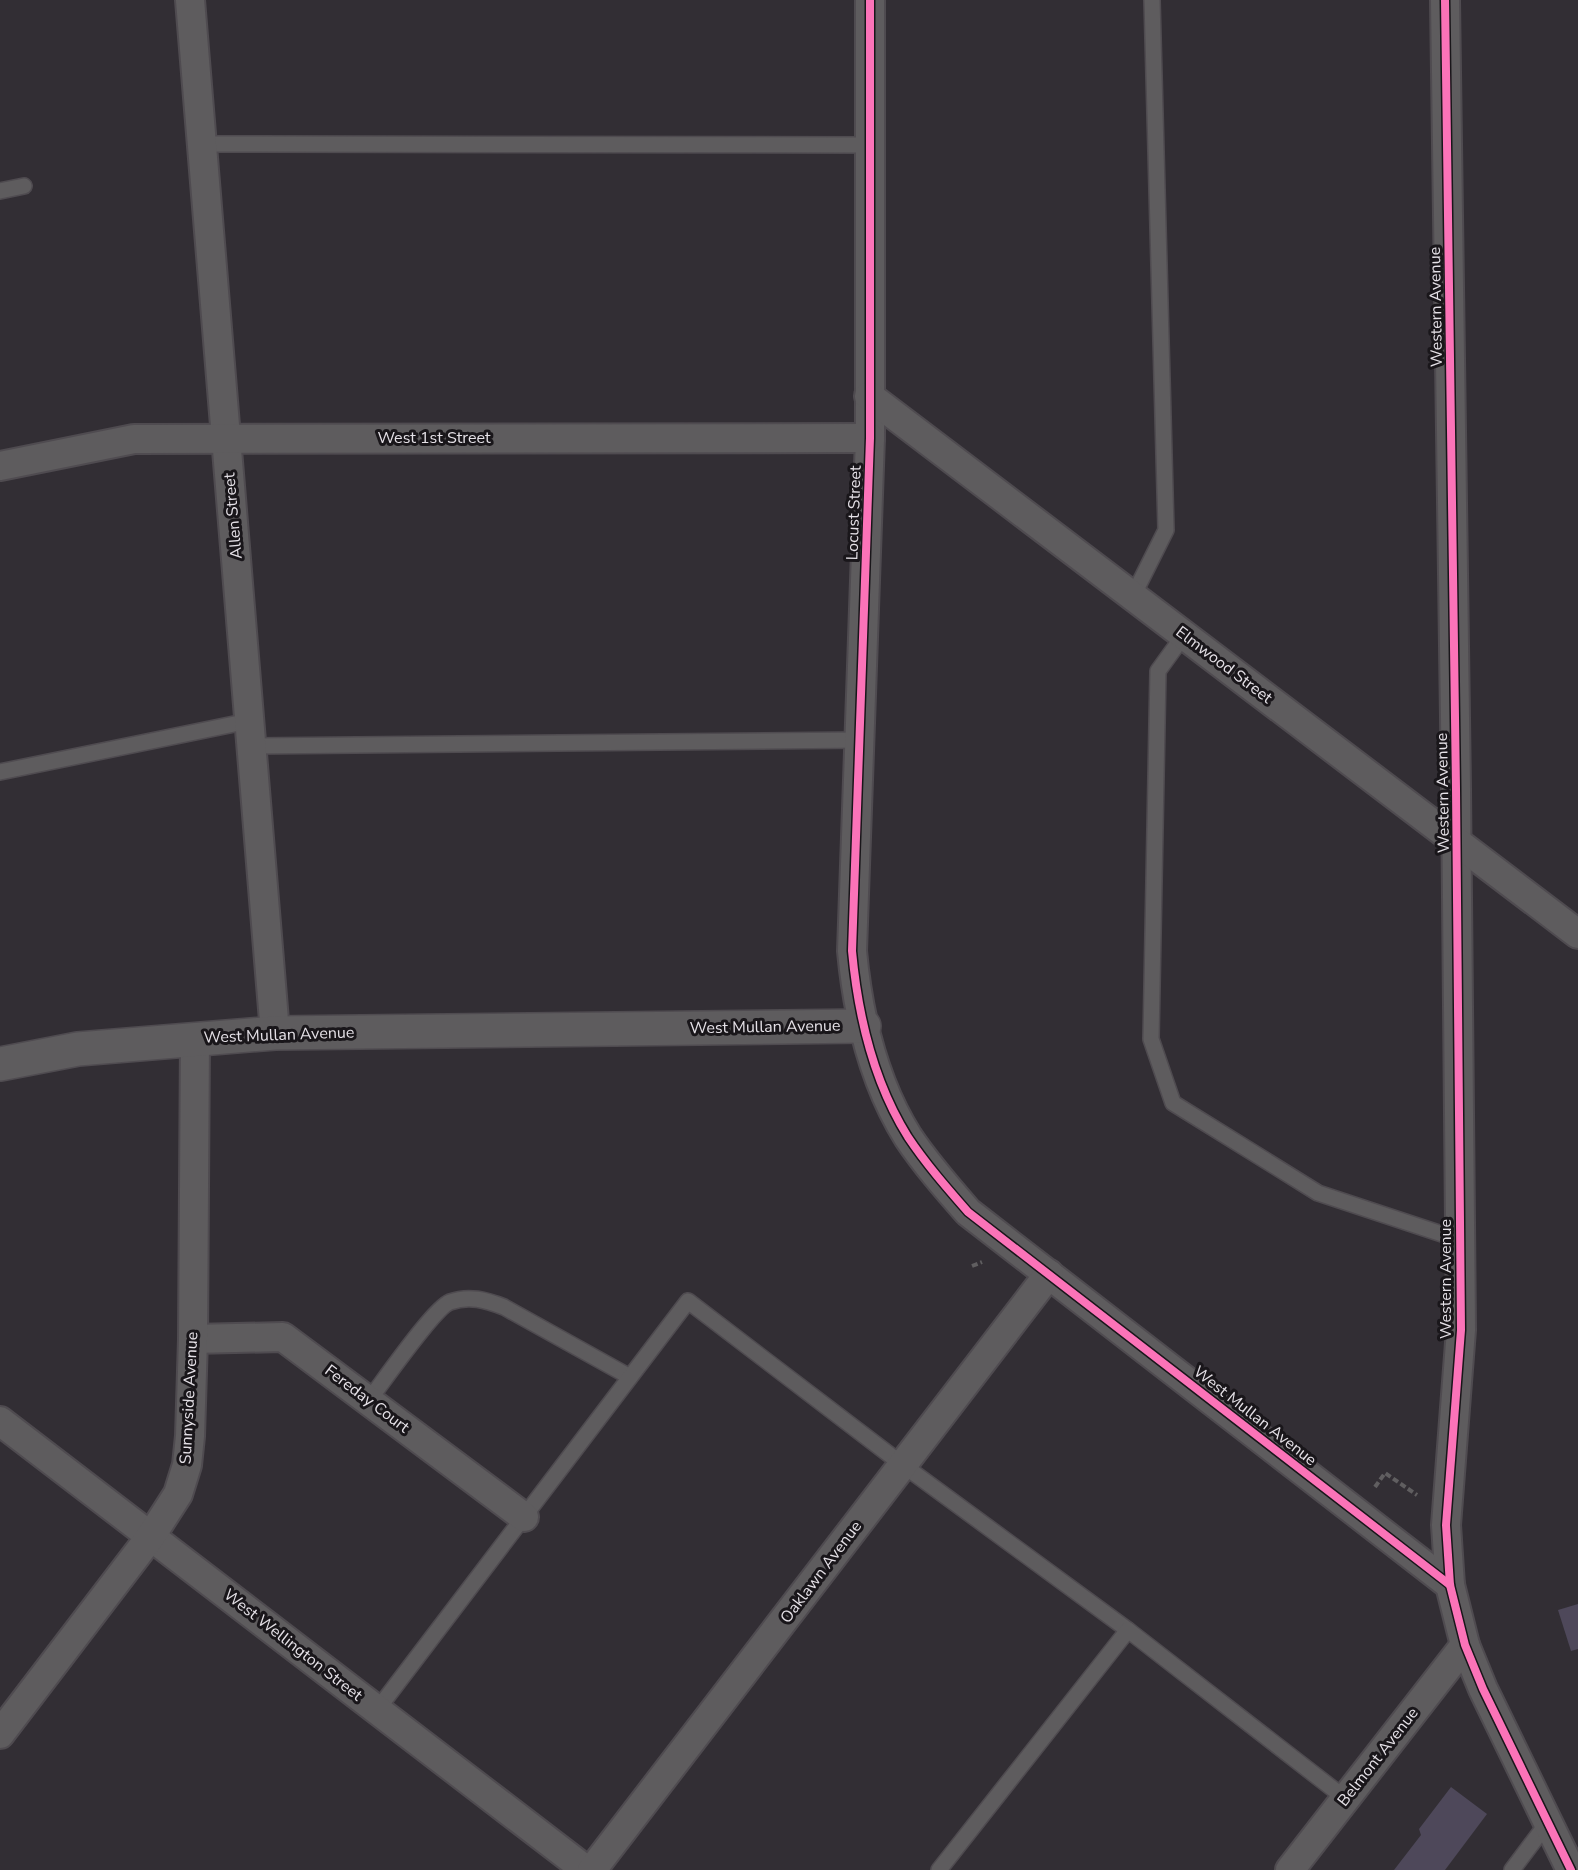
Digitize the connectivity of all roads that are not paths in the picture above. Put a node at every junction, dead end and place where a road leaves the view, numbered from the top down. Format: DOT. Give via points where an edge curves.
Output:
graph roads {
  1 [pos="190,0"];
  2 [pos="870,0"];
  3 [pos="1152,0"];
  4 [pos="1445,0"];
  5 [pos="202,144"];
  6 [pos="870,145"];
  7 [pos="24,186"];
  8 [pos="0,191"];
  9 [pos="869,396"];
  10 [pos="226,438"];
  11 [pos="870,438"];
  12 [pos="0,466"];
  13 [pos="1133,596"];
  14 [pos="1184,635"];
  15 [pos="250,734"];
  16 [pos="860,740"];
  17 [pos="0,772"];
  18 [pos="1457,842"];
  19 [pos="1578,934"];
  20 [pos="864,1026"];
  21 [pos="274,1033"];
  22 [pos="195,1039"];
  23 [pos="0,1064"];
  24 [pos="1460,1240"];
  25 [pos="1049,1274"];
  26 [pos="193,1339"];
  27 [pos="630,1377"];
  28 [pos="369,1400"];
  29 [pos="0,1421"];
  30 [pos="903,1465"];
  31 [pos="524,1516"];
  32 [pos="151,1536"];
  33 [pos="1450,1585"];
  34 [pos="1128,1630"];
  35 [pos="1466,1645"];
  36 [pos="377,1710"];
  37 [pos="0,1734"];
  38 [pos="1346,1799"];
  39 [pos="1548,1822"];
  40 [pos="586,1870"];
  41 [pos="592,1870"];
  42 [pos="939,1870"];
  43 [pos="1290,1870"];
  44 [pos="1512,1870"];
  45 [pos="1571,1870"];
  1 -- 5 [label="street, Allen Street"];
  2 -- 6 [label="street, Locust Street"];
  3 -- 13 [label="lane" via="1166,530"];
  4 -- 18 [label="street, Western Avenue"];
  5 -- 6 [label="lane"];
  5 -- 10 [label="street, Allen Street"];
  6 -- 9 [label="street, Locust Street"];
  7 -- 8 [label="lane"];
  9 -- 11 [label="street, Locust Street"];
  9 -- 13 [label="street, Elmwood Street"];
  10 -- 11 [label="street, West 1st Street"];
  10 -- 12 [label="street, West 1st Street" via="134,439"];
  10 -- 15 [label="street, Allen Street"];
  11 -- 16 [label="street, Locust Street"];
  13 -- 14 [label="street, Elmwood Street"];
  14 -- 18 [label="street, Elmwood Street"];
  14 -- 24 [label="lane" via="1158,671 1151,1039 1173,1103 1318,1193"];
  15 -- 16 [label="lane"];
  15 -- 17 [label="lane"];
  15 -- 21 [label="street, Allen Street"];
  16 -- 20 [label="street, Locust Street" via="852,951"];
  18 -- 19 [label="street, Elmwood Street"];
  18 -- 24 [label="street, Western Avenue"];
  20 -- 21 [label="street, West Mullan Avenue"];
  20 -- 25 [label="street, West Mullan Avenue" via="885,1093 936,1176 968,1212"];
  21 -- 22 [label="street, West Mullan Avenue"];
  22 -- 23 [label="street, West Mullan Avenue" via="78,1049"];
  22 -- 26 [label="street, Sunnyside Avenue"];
  24 -- 33 [label="street, Western Avenue" via="1461,1330 1446,1525"];
  25 -- 30 [label="street, Oaklawn Avenue"];
  25 -- 33 [label="street, West Mullan Avenue"];
  26 -- 28 [label="street, Fereday Court" via="284,1337"];
  26 -- 32 [label="street, Sunnyside Avenue" via="187,1465 177,1494"];
  27 -- 28 [label="lane" via="504,1306 468,1297 447,1303"];
  27 -- 30 [label="lane" via="688,1301"];
  27 -- 31 [label="lane"];
  28 -- 31 [label="street, Fereday Court"];
  29 -- 32 [label="street, West Wellington Street"];
  30 -- 34 [label="lane"];
  30 -- 41 [label="street, Oaklawn Avenue"];
  31 -- 36 [label="lane"];
  32 -- 36 [label="street, West Wellington Street"];
  32 -- 37 [label="street, Sunnyside Avenue"];
  33 -- 35 [label="street"];
  34 -- 38 [label="lane"];
  34 -- 42 [label="lane"];
  35 -- 38 [label="street, Belmont Avenue"];
  35 -- 39 [label="street" via="1483,1689"];
  36 -- 40 [label="street, West Wellington Street"];
  38 -- 43 [label="street, Belmont Avenue"];
  39 -- 44 [label="lane"];
  39 -- 45 [label="street"];
}
